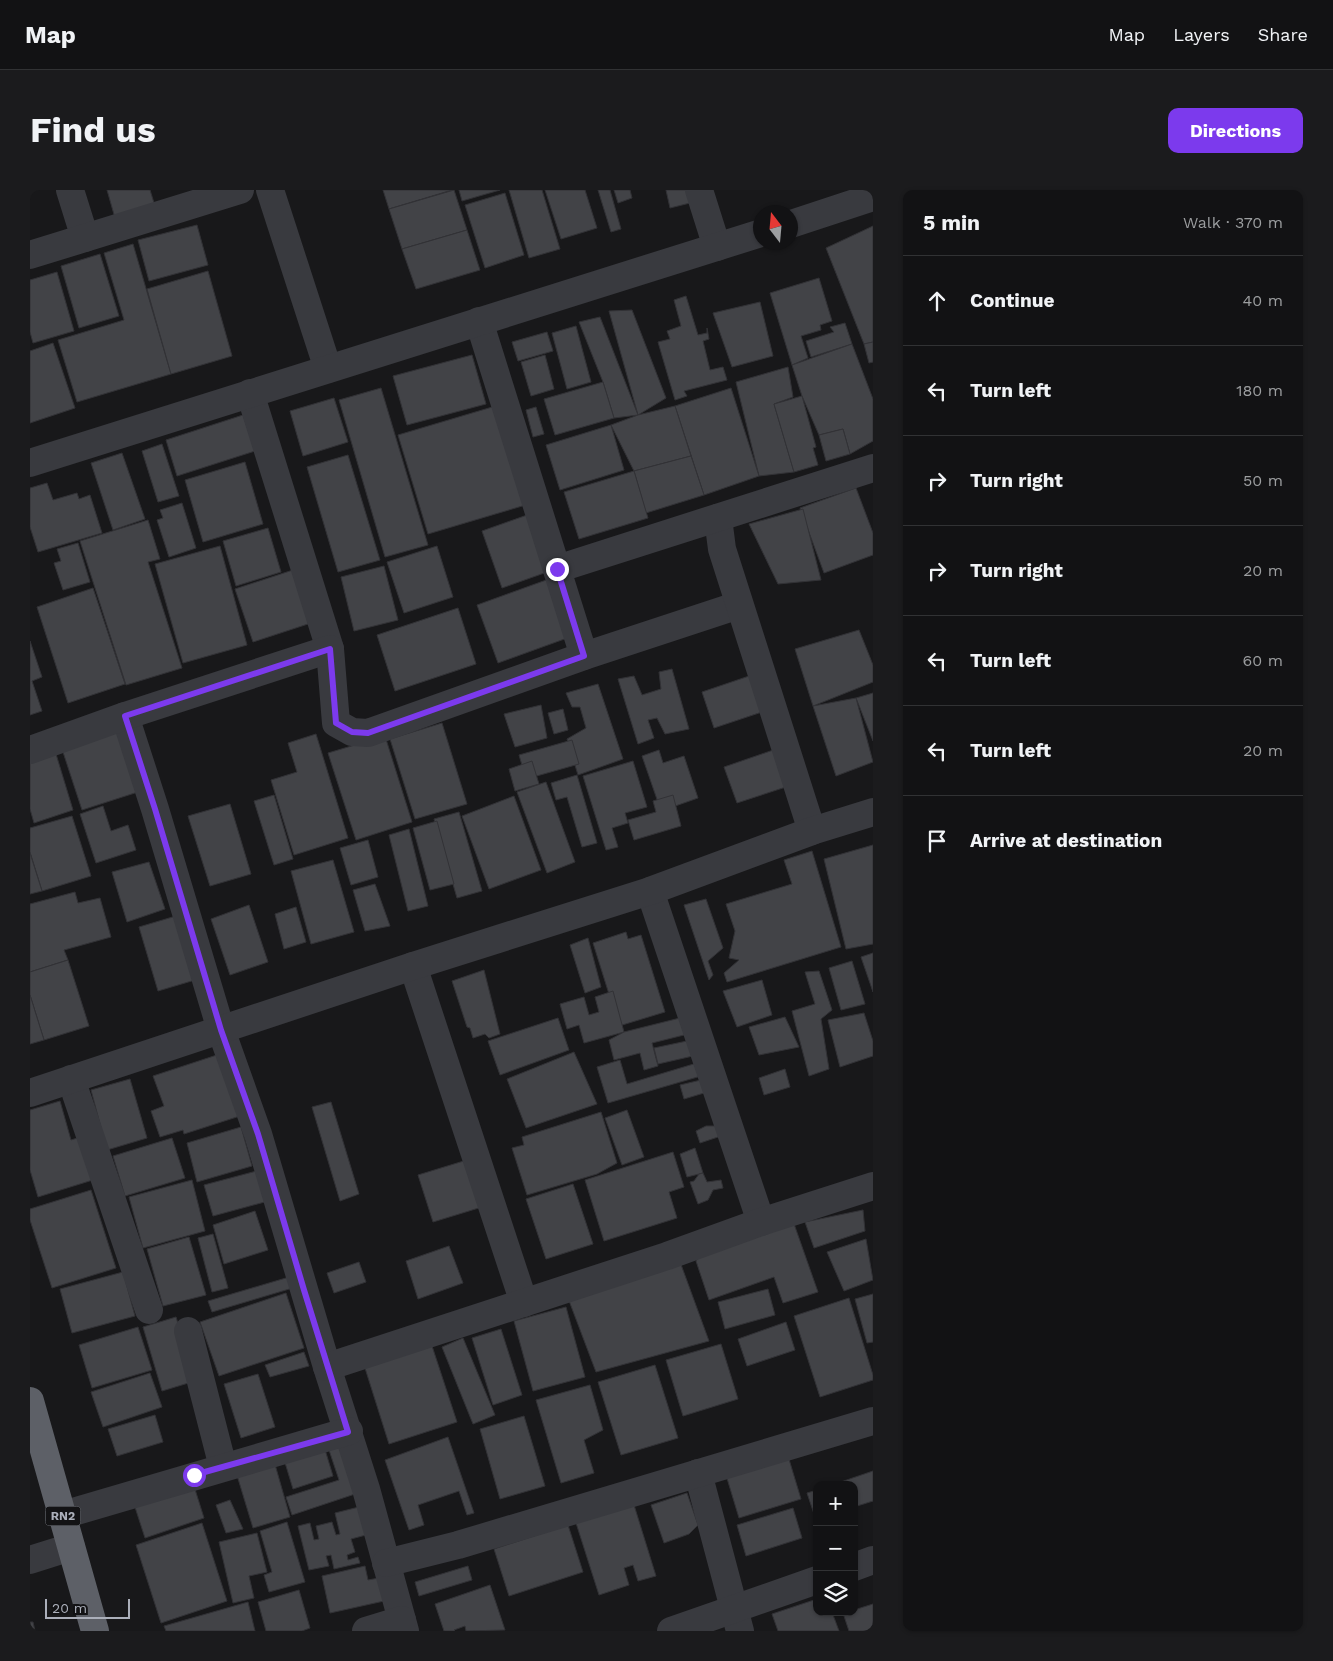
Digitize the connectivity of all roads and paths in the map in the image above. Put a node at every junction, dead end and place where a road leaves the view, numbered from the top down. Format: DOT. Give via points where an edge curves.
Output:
graph roads {
  1 [pos="70,190"];
  2 [pos="240,190"];
  3 [pos="270,190"];
  4 [pos="699,190"];
  5 [pos="873,198"];
  6 [pos="798,221"];
  7 [pos="753,235"];
  8 [pos="85,238"];
  9 [pos="717,247"];
  10 [pos="30,255"];
  11 [pos="479,321"];
  12 [pos="328,369"];
  13 [pos="250,393"];
  14 [pos="30,463"];
  15 [pos="873,468"];
  16 [pos="718,518"];
  17 [pos="557,569"];
  18 [pos="739,605"];
  19 [pos="330,649"];
  20 [pos="584,656"];
  21 [pos="125,716"];
  22 [pos="30,750"];
  23 [pos="873,812"];
  24 [pos="812,831"];
  25 [pos="650,891"];
  26 [pos="413,966"];
  27 [pos="221,1030"];
  28 [pos="71,1079"];
  29 [pos="30,1092"];
  30 [pos="873,1186"];
  31 [pos="761,1222"];
  32 [pos="524,1303"];
  33 [pos="149,1310"];
  34 [pos="188,1331"];
  35 [pos="327,1367"];
  36 [pos="30,1401"];
  37 [pos="873,1421"];
  38 [pos="348,1432"];
  39 [pos="223,1467"];
  40 [pos="698,1473"];
  41 [pos="63,1515"];
  42 [pos="71,1547"];
  43 [pos="30,1560"];
  44 [pos="873,1560"];
  45 [pos="386,1563"];
  46 [pos="858,1566"];
  47 [pos="813,1582"];
  48 [pos="737,1620"];
  49 [pos="404,1625"];
  50 [pos="95,1631"];
  51 [pos="366,1631"];
  52 [pos="671,1631"];
  1 -- 8 [label="street"];
  2 -- 8 [label="street"];
  3 -- 12 [label="street"];
  4 -- 9 [label="street"];
  5 -- 6 [label="street"];
  7 -- 9 [label="street"];
  8 -- 10 [label="street"];
  9 -- 11 [label="street"];
  11 -- 12 [label="street"];
  11 -- 17 [label="street"];
  12 -- 13 [label="street"];
  13 -- 14 [label="street"];
  13 -- 19 [label="street"];
  15 -- 16 [label="street"];
  16 -- 17 [label="street"];
  16 -- 18 [label="street" via="722,549"];
  17 -- 20 [label="street"];
  18 -- 20 [label="street"];
  18 -- 24 [label="street"];
  19 -- 20 [label="street" via="336,723 352,732 368,733"];
  19 -- 21 [label="street"];
  21 -- 22 [label="street"];
  21 -- 27 [label="street"];
  23 -- 24 [label="street"];
  24 -- 25 [label="street"];
  25 -- 26 [label="street"];
  25 -- 31 [label="street"];
  26 -- 27 [label="street"];
  26 -- 32 [label="street"];
  27 -- 28 [label="street"];
  27 -- 35 [label="street" via="258,1134"];
  28 -- 29 [label="street"];
  28 -- 33 [label="street"];
  30 -- 31 [label="street"];
  31 -- 32 [label="street"];
  32 -- 35 [label="street"];
  34 -- 39 [label="street"];
  35 -- 38 [label="street"];
  36 -- 41 [label="highway, RN2"];
  37 -- 40 [label="street"];
  38 -- 39 [label="street"];
  38 -- 45 [label="street"];
  39 -- 41 [label="street"];
  40 -- 45 [label="street" via="458,1545"];
  40 -- 48 [label="street"];
  41 -- 42 [label="highway, RN2"];
  42 -- 43 [label="street"];
  42 -- 50 [label="highway, RN2"];
  44 -- 46 [label="street"];
  45 -- 49 [label="street"];
  47 -- 48 [label="street"];
  48 -- 52 [label="street"];
  49 -- 51 [label="street"];
}
